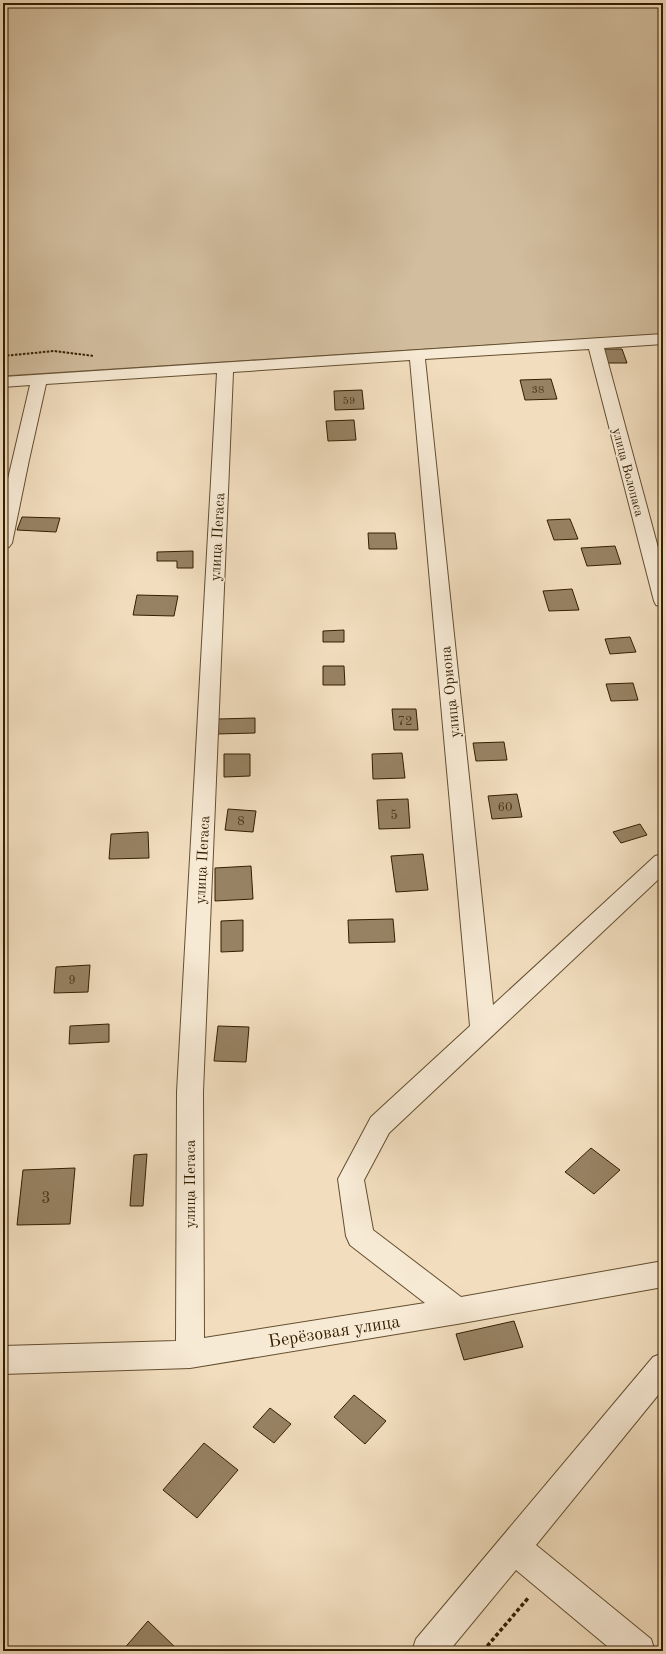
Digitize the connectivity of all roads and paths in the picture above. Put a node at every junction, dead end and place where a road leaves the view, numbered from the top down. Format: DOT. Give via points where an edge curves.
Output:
graph roads {
  1 [pos="663,339"];
  2 [pos="595,343"];
  3 [pos="417,356"];
  4 [pos="225,367"];
  5 [pos="39,380"];
  6 [pos="3,382"];
  7 [pos="3,543"];
  8 [pos="663,601"];
  9 [pos="663,862"];
  10 [pos="483,1029"];
  11 [pos="663,1274"];
  12 [pos="457,1311"];
  13 [pos="190,1354"];
  14 [pos="3,1360"];
  15 [pos="663,1367"];
  16 [pos="514,1548"];
  17 [pos="547,1575"];
  18 [pos="428,1651"];
  19 [pos="484,1651"];
  20 [pos="639,1651"];
  1 -- 2 [label="street"];
  2 -- 3 [label="street"];
  2 -- 8 [label="street, улица Волопаса"];
  3 -- 4 [label="street"];
  3 -- 10 [label="street, улица Ориона"];
  4 -- 5 [label="street"];
  4 -- 13 [label="street, улица Пегаса" via="190,1092"];
  5 -- 6 [label="street"];
  5 -- 7 [label="street"];
  9 -- 10 [label="street"];
  10 -- 12 [label="street" via="380,1125 352,1179 360,1236"];
  11 -- 12 [label="street, Берёзовая улица"];
  12 -- 13 [label="street, Берёзовая улица"];
  13 -- 14 [label="street, Берёзовая улица"];
  15 -- 16 [label="street"];
  16 -- 17 [label="street"];
  16 -- 18 [label="street"];
  17 -- 19 [label="path"];
  17 -- 20 [label="street"];
}
